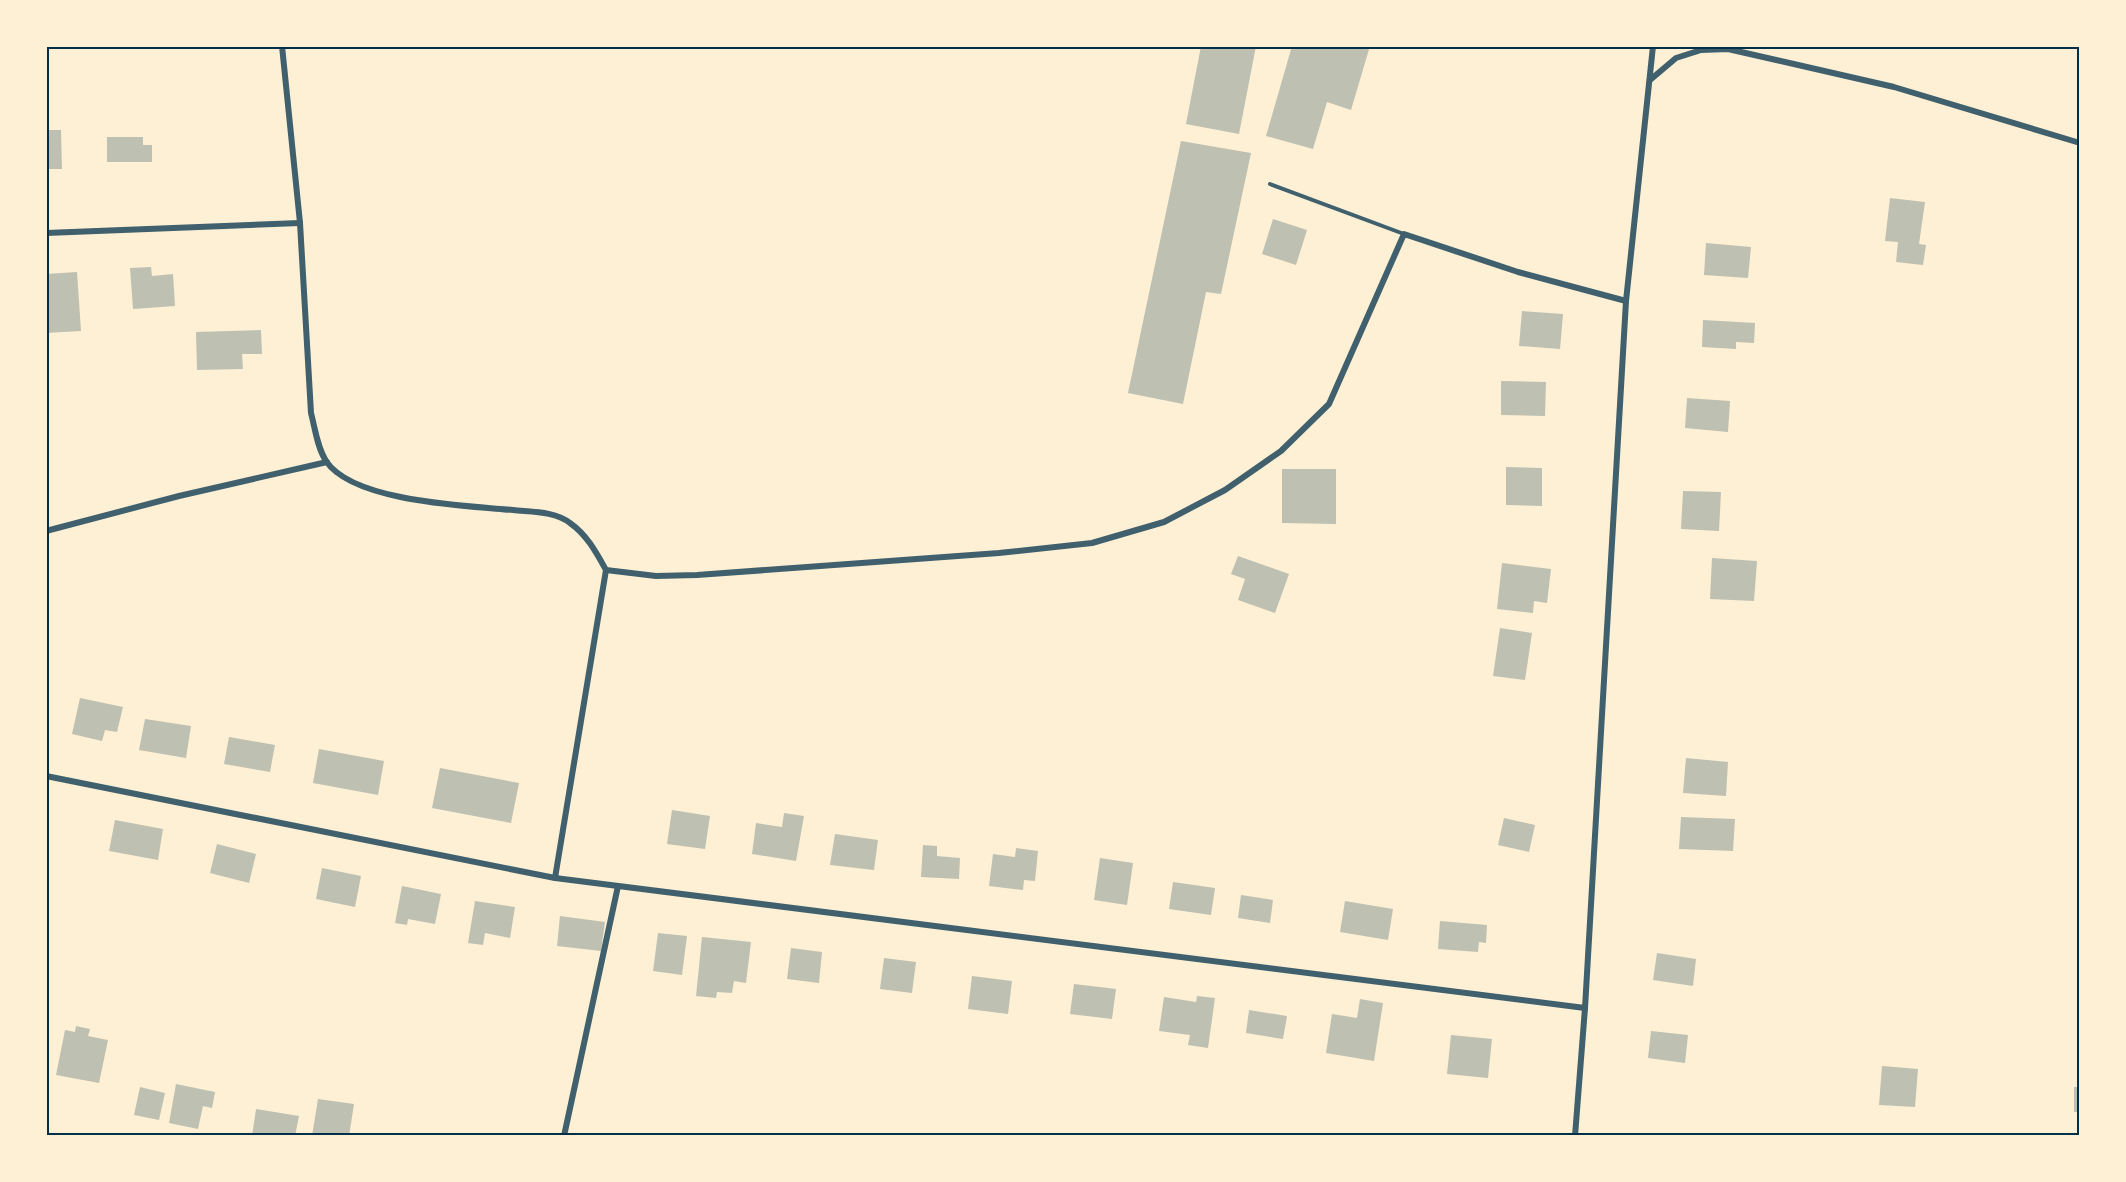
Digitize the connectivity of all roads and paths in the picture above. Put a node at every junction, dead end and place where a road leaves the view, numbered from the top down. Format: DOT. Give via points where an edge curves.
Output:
graph roads {
  1 [pos="282,46"];
  2 [pos="1653,46"];
  3 [pos="1650,80"];
  4 [pos="2079,143"];
  5 [pos="1270,184"];
  6 [pos="300,223"];
  7 [pos="46,233"];
  8 [pos="1404,234"];
  9 [pos="1626,301"];
  10 [pos="327,462"];
  11 [pos="46,531"];
  12 [pos="606,570"];
  13 [pos="46,776"];
  14 [pos="555,878"];
  15 [pos="618,886"];
  16 [pos="1585,1008"];
  17 [pos="564,1136"];
  18 [pos="1575,1136"];
  1 -- 6 [label="street"];
  2 -- 3 [label="street"];
  3 -- 4 [label="street" via="1676,58 1701,50 1728,49 1894,87"];
  3 -- 9 [label="street"];
  5 -- 8 [label="lane"];
  6 -- 7 [label="street"];
  6 -- 10 [label="street" via="311,413"];
  8 -- 9 [label="street" via="1518,272"];
  8 -- 12 [label="street" via="1329,404 1281,451 1225,490 1164,522 1092,543 999,553 697,575 656,576"];
  9 -- 16 [label="street"];
  10 -- 11 [label="street"];
  10 -- 12 [label="street" via="345,477 382,493 425,502 545,513 568,521 587,537"];
  12 -- 14 [label="street"];
  13 -- 14 [label="street"];
  14 -- 15 [label="street"];
  15 -- 16 [label="street"];
  15 -- 17 [label="street"];
  16 -- 18 [label="street"];
}
